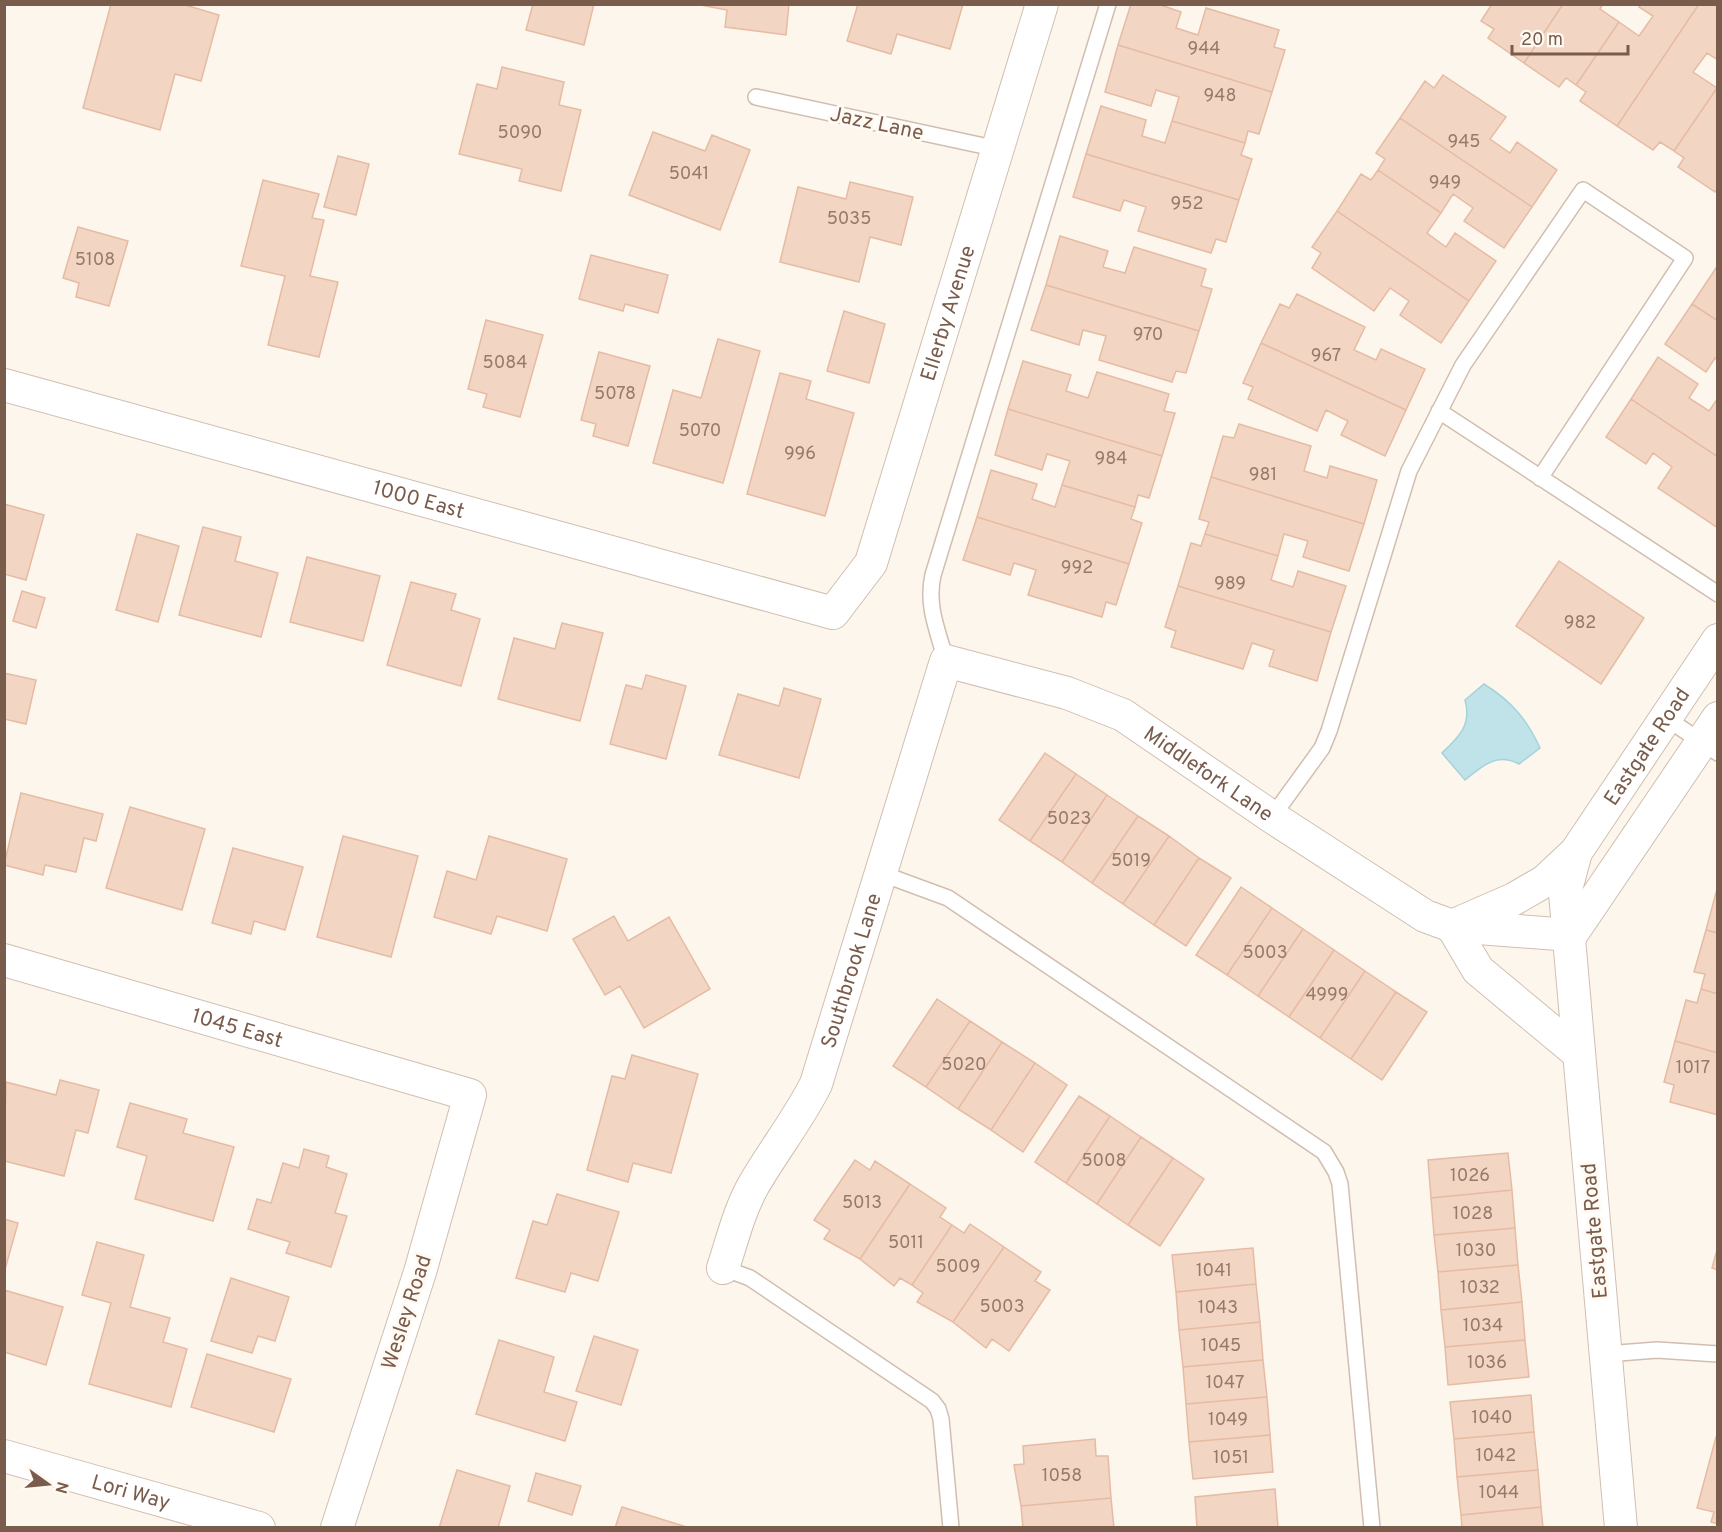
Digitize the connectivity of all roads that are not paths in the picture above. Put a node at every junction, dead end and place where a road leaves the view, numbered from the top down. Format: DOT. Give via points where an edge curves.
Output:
graph roads {
  1 [pos="1042,4"];
  2 [pos="1108,4"];
  3 [pos="756,97"];
  4 [pos="998,149"];
  5 [pos="4,385"];
  6 [pos="1439,411"];
  7 [pos="1540,478"];
  8 [pos="1718,594"];
  9 [pos="833,613"];
  10 [pos="1718,640"];
  11 [pos="946,661"];
  12 [pos="1665,718"];
  13 [pos="1712,738"];
  14 [pos="1272,817"];
  15 [pos="1576,852"];
  16 [pos="880,873"];
  17 [pos="1452,927"];
  18 [pos="1571,934"];
  19 [pos="4,960"];
  20 [pos="1579,1054"];
  21 [pos="470,1095"];
  22 [pos="723,1268"];
  23 [pos="1606,1354"];
  24 [pos="1718,1354"];
  25 [pos="4,1456"];
  26 [pos="258,1527"];
  27 [pos="337,1527"];
  28 [pos="951,1527"];
  29 [pos="1372,1527"];
  30 [pos="1621,1527"];
  1 -- 4 [label="street, Ellerby Avenue"];
  2 -- 11 [label="lane" via="933,575 930,608"];
  3 -- 4 [label="lane, Jazz Lane"];
  4 -- 9 [label="street, Ellerby Avenue" via="871,563"];
  5 -- 9 [label="street, 1000 East"];
  6 -- 7 [label="lane"];
  6 -- 7 [label="lane" via="1462,365 1583,190 1685,258"];
  6 -- 14 [label="lane" via="1409,471 1322,748"];
  7 -- 8 [label="lane"];
  10 -- 12 [label="street, Eastgate Road"];
  11 -- 14 [label="street, Middlefork Lane" via="1067,693 1123,715"];
  11 -- 16 [label="street, Southbrook Lane"];
  12 -- 13 [label="lane"];
  12 -- 15 [label="street, Eastgate Road"];
  13 -- 18 [label="street, Eastgate Road"];
  14 -- 17 [label="street, Middlefork Lane" via="1425,916"];
  15 -- 17 [label="street, Eastgate Road" via="1545,881"];
  15 -- 18 [label="street, Eastgate Road" via="1565,893"];
  16 -- 22 [label="street, Southbrook Lane" via="816,1084 802,1113 753,1186"];
  16 -- 29 [label="lane" via="948,898 1324,1152 1340,1184"];
  17 -- 18 [label="street, Middlefork Lane"];
  17 -- 20 [label="street" via="1478,970"];
  18 -- 20 [label="street, Eastgate Road"];
  19 -- 21 [label="street, 1045 East"];
  20 -- 23 [label="street, Eastgate Road"];
  21 -- 27 [label="street, Wesley Road" via="420,1272"];
  22 -- 28 [label="lane" via="750,1278 932,1401 941,1419"];
  23 -- 24 [label="lane" via="1657,1350"];
  23 -- 30 [label="street, Eastgate Road"];
  25 -- 26 [label="street, Lori Way"];
}
